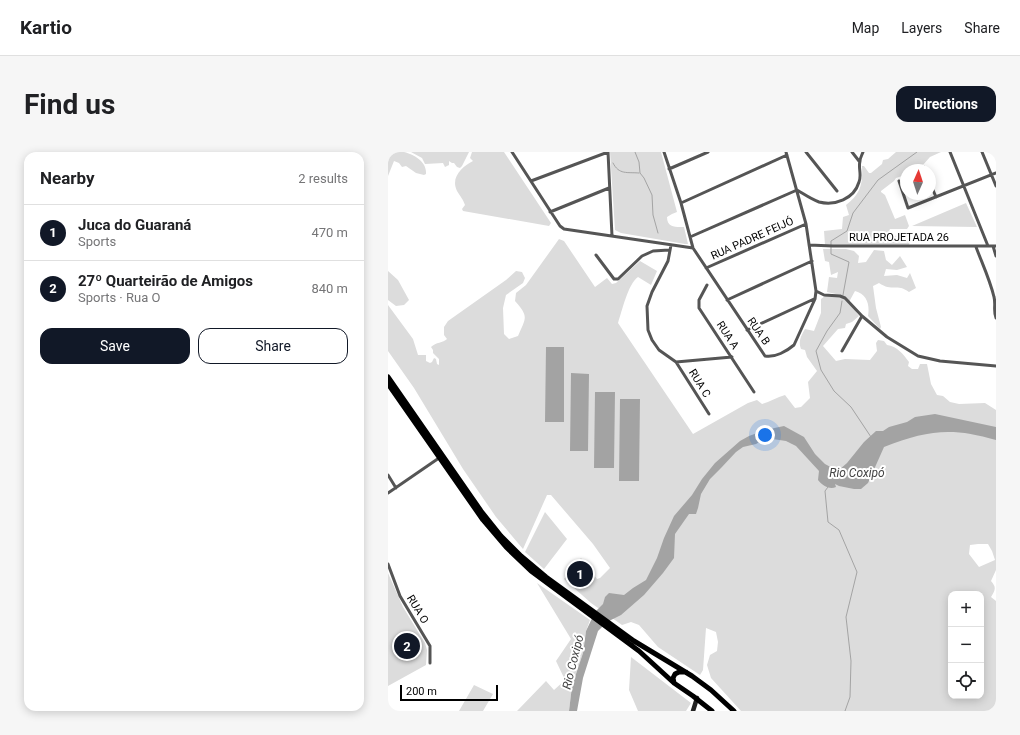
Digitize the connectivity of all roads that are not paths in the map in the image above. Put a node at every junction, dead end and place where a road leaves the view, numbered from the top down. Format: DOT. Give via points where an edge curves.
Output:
graph roads {
  1 [pos="512,152"];
  2 [pos="608,152"];
  3 [pos="664,152"];
  4 [pos="708,152"];
  5 [pos="806,152"];
  6 [pos="852,152"];
  7 [pos="863,152"];
  8 [pos="950,152"];
  9 [pos="982,152"];
  10 [pos="787,154"];
  11 [pos="859,162"];
  12 [pos="669,169"];
  13 [pos="996,173"];
  14 [pos="991,175"];
  15 [pos="530,181"];
  16 [pos="899,182"];
  17 [pos="900,185"];
  18 [pos="963,185"];
  19 [pos="996,186"];
  20 [pos="609,188"];
  21 [pos="797,190"];
  22 [pos="837,191"];
  23 [pos="936,197"];
  24 [pos="905,200"];
  25 [pos="928,200"];
  26 [pos="681,203"];
  27 [pos="550,212"];
  28 [pos="806,224"];
  29 [pos="612,236"];
  30 [pos="690,238"];
  31 [pos="671,245"];
  32 [pos="809,245"];
  33 [pos="988,246"];
  34 [pos="994,246"];
  35 [pos="976,247"];
  36 [pos="693,248"];
  37 [pos="669,250"];
  38 [pos="596,255"];
  39 [pos="996,256"];
  40 [pos="812,261"];
  41 [pos="706,268"];
  42 [pos="706,285"];
  43 [pos="816,291"];
  44 [pos="815,299"];
  45 [pos="727,300"];
  46 [pos="862,316"];
  47 [pos="996,318"];
  48 [pos="747,330"];
  49 [pos="842,351"];
  50 [pos="732,357"];
  51 [pos="676,362"];
  52 [pos="996,366"];
  53 [pos="388,377"];
  54 [pos="388,384"];
  55 [pos="754,392"];
  56 [pos="709,414"];
  57 [pos="439,458"];
  58 [pos="388,475"];
  59 [pos="396,488"];
  60 [pos="388,494"];
  61 [pos="388,564"];
  62 [pos="585,609"];
  63 [pos="620,634"];
  64 [pos="430,663"];
  65 [pos="687,672"];
  66 [pos="674,682"];
  67 [pos="697,698"];
  68 [pos="704,704"];
  69 [pos="693,711"];
  70 [pos="712,711"];
  71 [pos="733,711"];
  1 -- 15 [label="street"];
  2 -- 15 [label="street"];
  2 -- 20 [label="street"];
  3 -- 12 [label="street, RUA B"];
  4 -- 12 [label="street"];
  5 -- 22 [label="street"];
  6 -- 11 [label="street"];
  7 -- 11 [label="street"];
  8 -- 18 [label="street"];
  9 -- 14 [label="street"];
  10 -- 21 [label="street"];
  10 -- 26 [label="street"];
  11 -- 21 [label="street" via="859,183 854,192 844,200 819,202"];
  12 -- 26 [label="street, RUA B"];
  13 -- 14 [label="street"];
  14 -- 18 [label="street"];
  14 -- 19 [label="street"];
  15 -- 27 [label="street"];
  16 -- 17 [label="street"];
  18 -- 23 [label="street"];
  18 -- 33 [label="street"];
  20 -- 27 [label="street"];
  20 -- 29 [label="street"];
  21 -- 28 [label="street"];
  21 -- 30 [label="street"];
  24 -- 25 [label="street" via="908,208"];
  26 -- 30 [label="street, RUA B"];
  27 -- 29 [label="street" via="564,228"];
  28 -- 32 [label="street"];
  28 -- 41 [label="street, RUA PADRE FEIJÓ"];
  29 -- 31 [label="street"];
  30 -- 36 [label="street, RUA B"];
  31 -- 36 [label="street"];
  31 -- 37 [label="street"];
  32 -- 35 [label="street, RUA PROJETADA 26"];
  32 -- 40 [label="street"];
  33 -- 34 [label="street, RUA PROJETADA 26"];
  33 -- 35 [label="street, RUA PROJETADA 26"];
  34 -- 39 [label="street"];
  35 -- 47 [label="street" via="994,294"];
  36 -- 41 [label="street, RUA B"];
  37 -- 38 [label="street" via="654,251 642,256 618,279 614,279"];
  37 -- 51 [label="street" via="668,261 647,306 646,318 652,340 659,350"];
  40 -- 43 [label="street"];
  40 -- 45 [label="street"];
  41 -- 45 [label="street, RUA B"];
  42 -- 50 [label="street, RUA A" via="699,300 699,308"];
  43 -- 44 [label="street"];
  43 -- 46 [label="street" via="824,295 845,298"];
  44 -- 48 [label="street"];
  44 -- 48 [label="street, RUA B" via="796,342 775,356 765,356"];
  45 -- 48 [label="street, RUA B"];
  46 -- 49 [label="street"];
  46 -- 52 [label="street" via="887,337 918,356 940,361"];
  50 -- 51 [label="street"];
  50 -- 55 [label="street, RUA A"];
  51 -- 56 [label="street, RUA C"];
  53 -- 62 [label="main road" via="468,494 501,536 534,568"];
  54 -- 57 [label="main road"];
  57 -- 59 [label="street"];
  57 -- 62 [label="main road" via="483,520 506,547 531,571"];
  58 -- 59 [label="street"];
  59 -- 60 [label="street"];
  61 -- 64 [label="street, RUA O" via="400,596 430,646"];
  62 -- 63 [label="main road"];
  63 -- 65 [label="main road"];
  63 -- 66 [label="main road"];
  65 -- 66 [label="main road" via="675,674"];
  65 -- 71 [label="main road"];
  66 -- 67 [label="main road"];
  67 -- 68 [label="main road"];
  67 -- 69 [label="street"];
  68 -- 69 [label="street"];
  68 -- 70 [label="main road"];
}
